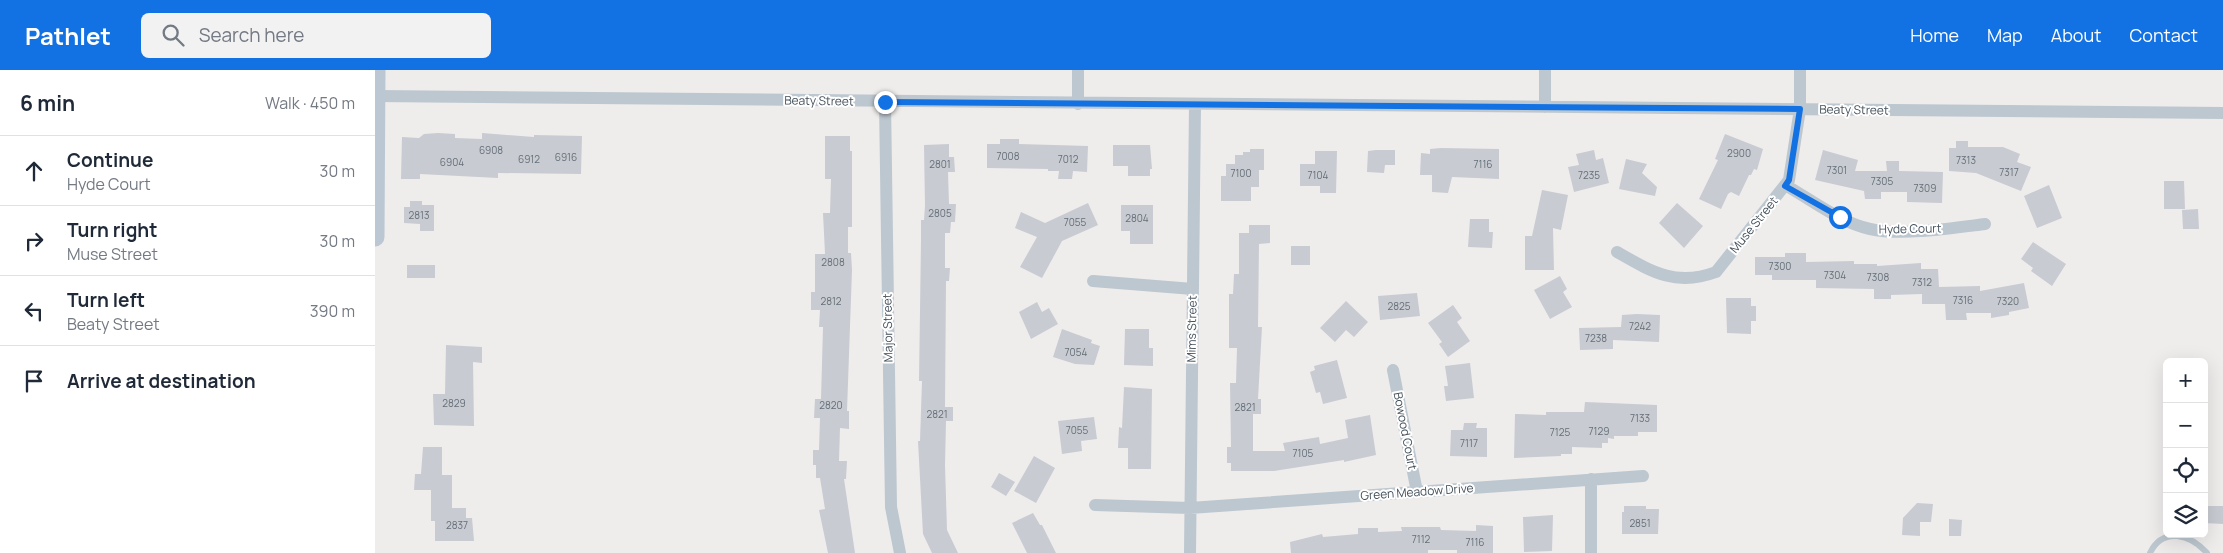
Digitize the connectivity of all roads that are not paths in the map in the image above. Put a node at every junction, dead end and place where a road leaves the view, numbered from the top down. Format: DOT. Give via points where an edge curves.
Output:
graph roads {
  1 [pos="376,70"];
  2 [pos="1078,70"];
  3 [pos="1545,70"];
  4 [pos="1800,70"];
  5 [pos="375,96"];
  6 [pos="885,102"];
  7 [pos="1079,104"];
  8 [pos="1195,105"];
  9 [pos="1545,107"];
  10 [pos="1800,109"];
  11 [pos="2223,113"];
  12 [pos="1785,186"];
  13 [pos="1985,224"];
  14 [pos="375,237"];
  15 [pos="1617,252"];
  16 [pos="1093,282"];
  17 [pos="1193,289"];
  18 [pos="1393,370"];
  19 [pos="1643,476"];
  20 [pos="1591,479"];
  21 [pos="1417,492"];
  22 [pos="1095,505"];
  23 [pos="1190,508"];
  24 [pos="900,553"];
  25 [pos="1190,553"];
  26 [pos="1591,553"];
  27 [pos="2150,553"];
  28 [pos="2207,553"];
  1 -- 5 [label="street"];
  2 -- 7 [label="street"];
  3 -- 9 [label="street"];
  4 -- 10 [label="street, Muse Street"];
  5 -- 6 [label="street, Beaty Street"];
  5 -- 14 [label="street"];
  6 -- 7 [label="street, Beaty Street"];
  6 -- 24 [label="street, Major Street" via="891,508"];
  7 -- 8 [label="street, Beaty Street"];
  8 -- 9 [label="street, Beaty Street"];
  8 -- 17 [label="street, Mims Street"];
  9 -- 10 [label="street, Beaty Street"];
  10 -- 11 [label="street, Beaty Street"];
  10 -- 12 [label="street, Muse Street" via="1789,180"];
  12 -- 13 [label="street, Hyde Court" via="1840,217 1869,229 1888,232"];
  12 -- 15 [label="street, Muse Street" via="1716,272 1699,278 1679,279 1654,274"];
  16 -- 17 [label="street"];
  17 -- 23 [label="street, Mims Street"];
  18 -- 21 [label="street, Bowood Court"];
  19 -- 20 [label="street, Green Meadow Drive"];
  20 -- 21 [label="street, Green Meadow Drive"];
  20 -- 26 [label="street"];
  21 -- 23 [label="street, Green Meadow Drive"];
  22 -- 23 [label="street, Green Meadow Drive"];
  23 -- 25 [label="street, Mims Street"];
  27 -- 28 [label="lane" via="2153,546 2166,537 2177,536 2196,541"];
}
